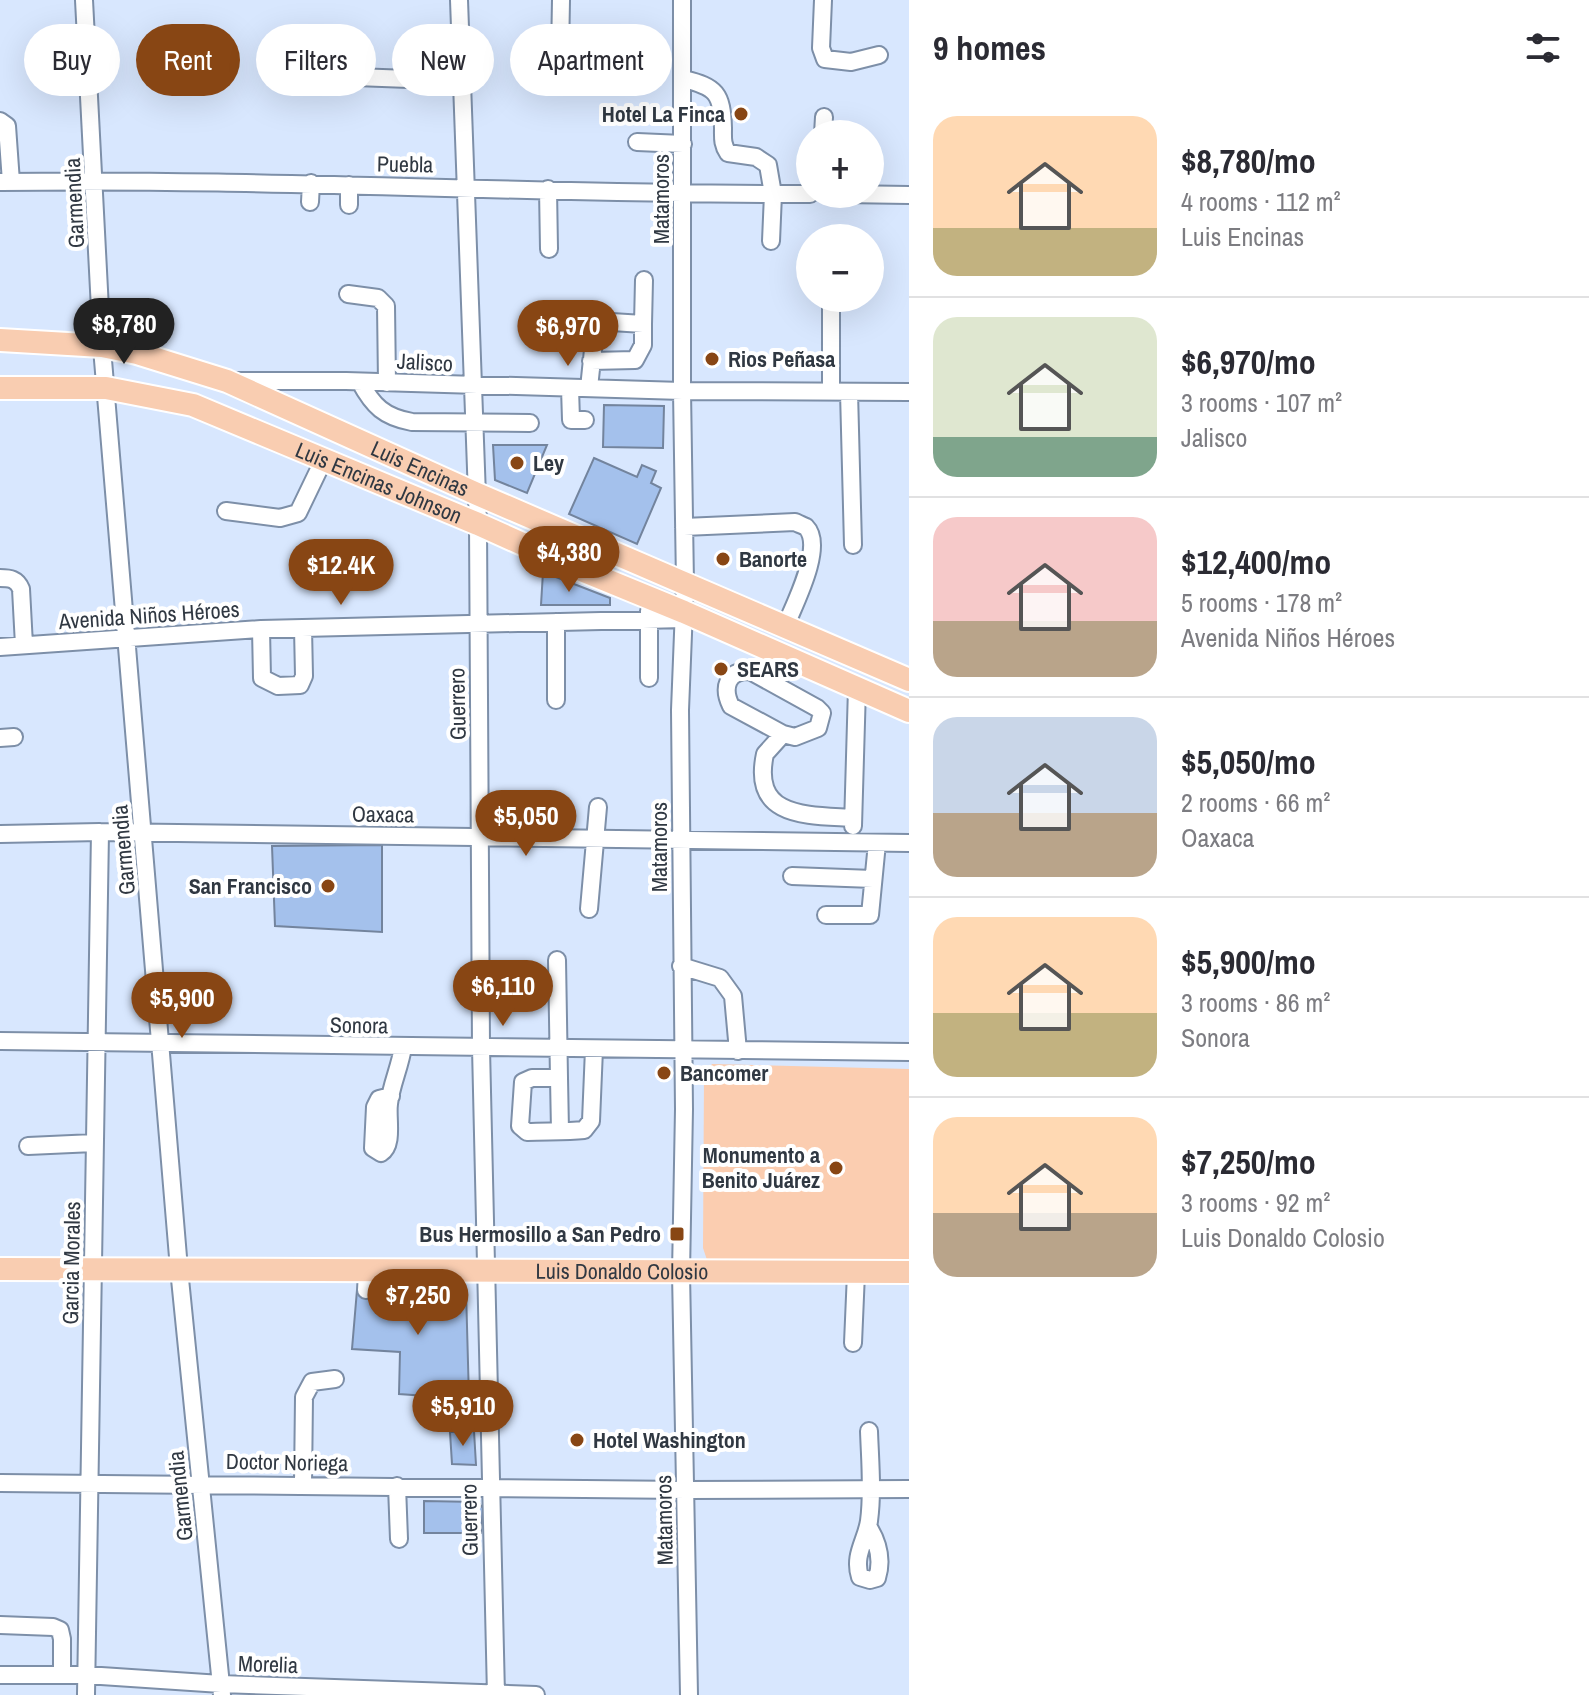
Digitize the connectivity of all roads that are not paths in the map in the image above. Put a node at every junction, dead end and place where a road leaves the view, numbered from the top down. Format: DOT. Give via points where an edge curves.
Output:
graph roads {
  1 [pos="84,0"];
  2 [pos="459,0"];
  3 [pos="561,0"];
  4 [pos="682,0"];
  5 [pos="823,0"];
  6 [pos="460,24"];
  7 [pos="561,24"];
  8 [pos="879,55"];
  9 [pos="684,79"];
  10 [pos="462,96"];
  11 [pos="0,121"];
  12 [pos="637,142"];
  13 [pos="683,144"];
  14 [pos="95,181"];
  15 [pos="5,182"];
  16 [pos="311,183"];
  17 [pos="349,185"];
  18 [pos="465,187"];
  19 [pos="548,189"];
  20 [pos="682,193"];
  21 [pos="773,194"];
  22 [pos="796,194"];
  23 [pos="884,195"];
  24 [pos="909,195"];
  25 [pos="310,202"];
  26 [pos="349,205"];
  27 [pos="771,241"];
  28 [pos="549,249"];
  29 [pos="644,280"];
  30 [pos="348,294"];
  31 [pos="831,312"];
  32 [pos="643,324"];
  33 [pos="0,340"];
  34 [pos="102,346"];
  35 [pos="591,361"];
  36 [pos="351,376"];
  37 [pos="227,381"];
  38 [pos="387,383"];
  39 [pos="472,387"];
  40 [pos="0,388"];
  41 [pos="106,388"];
  42 [pos="570,388"];
  43 [pos="589,388"];
  44 [pos="682,391"];
  45 [pos="831,391"];
  46 [pos="849,392"];
  47 [pos="909,392"];
  48 [pos="585,420"];
  49 [pos="473,421"];
  50 [pos="530,423"];
  51 [pos="323,461"];
  52 [pos="477,494"];
  53 [pos="226,511"];
  54 [pos="478,524"];
  55 [pos="684,527"];
  56 [pos="853,545"];
  57 [pos="0,578"];
  58 [pos="685,583"];
  59 [pos="649,597"];
  60 [pos="684,615"];
  61 [pos="649,620"];
  62 [pos="556,622"];
  63 [pos="478,624"];
  64 [pos="786,625"];
  65 [pos="303,628"];
  66 [pos="261,629"];
  67 [pos="128,637"];
  68 [pos="24,645"];
  69 [pos="0,647"];
  70 [pos="649,678"];
  71 [pos="909,680"];
  72 [pos="857,688"];
  73 [pos="556,700"];
  74 [pos="909,711"];
  75 [pos="783,734"];
  76 [pos="598,807"];
  77 [pos="853,818"];
  78 [pos="100,832"];
  79 [pos="143,833"];
  80 [pos="0,834"];
  81 [pos="481,837"];
  82 [pos="597,838"];
  83 [pos="681,840"];
  84 [pos="852,842"];
  85 [pos="877,843"];
  86 [pos="909,843"];
  87 [pos="792,876"];
  88 [pos="873,879"];
  89 [pos="589,909"];
  90 [pos="826,915"];
  91 [pos="557,960"];
  92 [pos="681,966"];
  93 [pos="0,1041"];
  94 [pos="96,1042"];
  95 [pos="162,1043"];
  96 [pos="403,1047"];
  97 [pos="481,1048"];
  98 [pos="558,1049"];
  99 [pos="594,1049"];
  100 [pos="683,1051"];
  101 [pos="738,1051"];
  102 [pos="909,1052"];
  103 [pos="559,1078"];
  104 [pos="391,1096"];
  105 [pos="560,1131"];
  106 [pos="94,1143"];
  107 [pos="28,1146"];
  108 [pos="0,1269"];
  109 [pos="179,1269"];
  110 [pos="92,1270"];
  111 [pos="488,1272"];
  112 [pos="909,1272"];
  113 [pos="681,1273"];
  114 [pos="856,1273"];
  115 [pos="853,1343"];
  116 [pos="335,1379"];
  117 [pos="869,1431"];
  118 [pos="91,1482"];
  119 [pos="0,1483"];
  120 [pos="201,1484"];
  121 [pos="303,1484"];
  122 [pos="397,1486"];
  123 [pos="490,1486"];
  124 [pos="872,1489"];
  125 [pos="909,1489"];
  126 [pos="686,1490"];
  127 [pos="868,1526"];
  128 [pos="399,1539"];
  129 [pos="0,1625"];
  130 [pos="0,1675"];
  131 [pos="62,1675"];
  132 [pos="86,1675"];
  133 [pos="222,1690"];
  134 [pos="496,1694"];
  135 [pos="86,1695"];
  136 [pos="536,1695"];
  137 [pos="689,1695"];
  1 -- 14 [label="street, Garmendia"];
  2 -- 6 [label="street, Guerrero"];
  3 -- 7 [label="street"];
  4 -- 9 [label="street, Matamoros"];
  5 -- 8 [label="street" via="825,59 851,62"];
  9 -- 13 [label="street, Matamoros"];
  9 -- 21 [label="street" via="714,89 725,149 764,160"];
  10 -- 18 [label="street, Guerrero"];
  11 -- 15 [label="street" via="7,126"];
  12 -- 13 [label="street"];
  13 -- 20 [label="street, Matamoros"];
  14 -- 15 [label="street, Puebla"];
  14 -- 16 [label="street, Puebla"];
  14 -- 34 [label="street, Garmendia"];
  16 -- 17 [label="street, Puebla"];
  16 -- 25 [label="street"];
  17 -- 18 [label="street, Puebla"];
  17 -- 26 [label="street"];
  18 -- 19 [label="street, Puebla"];
  18 -- 39 [label="street, Guerrero"];
  19 -- 20 [label="street, Puebla"];
  19 -- 28 [label="street"];
  20 -- 21 [label="street, Puebla"];
  20 -- 44 [label="street, Matamoros"];
  21 -- 22 [label="street, Puebla"];
  21 -- 27 [label="street"];
  23 -- 24 [label="street"];
  29 -- 32 [label="street"];
  30 -- 38 [label="street" via="378,298 386,306"];
  31 -- 45 [label="street"];
  32 -- 35 [label="street" via="643,345 635,360"];
  32 -- 35 [label="street" via="596,321"];
  33 -- 34 [label="main road, Luis Encinas"];
  34 -- 37 [label="main road, Luis Encinas"];
  34 -- 41 [label="street, Garmendia"];
  35 -- 43 [label="street"];
  36 -- 37 [label="street, Jalisco" via="305,372"];
  36 -- 38 [label="street, Jalisco"];
  36 -- 49 [label="street" via="376,408 396,419"];
  37 -- 52 [label="main road, Luis Encinas"];
  38 -- 39 [label="street, Jalisco"];
  39 -- 42 [label="street, Jalisco"];
  39 -- 49 [label="street, Guerrero"];
  40 -- 41 [label="main road, Luis Encinas Johnson"];
  41 -- 51 [label="main road, Luis Encinas Johnson" via="193,405"];
  41 -- 67 [label="street, Garmendia"];
  42 -- 43 [label="street, Jalisco"];
  42 -- 48 [label="street" via="571,420"];
  43 -- 44 [label="street, Jalisco"];
  44 -- 45 [label="street, Jalisco"];
  44 -- 55 [label="street, Matamoros"];
  45 -- 46 [label="street, Jalisco"];
  46 -- 47 [label="street, Jalisco"];
  46 -- 56 [label="street"];
  49 -- 50 [label="street"];
  49 -- 52 [label="street, Guerrero"];
  51 -- 53 [label="street" via="298,513 280,518"];
  51 -- 54 [label="main road, Luis Encinas Johnson"];
  52 -- 54 [label="street, Guerrero"];
  52 -- 58 [label="main road, Luis Encinas"];
  54 -- 59 [label="main road, Luis Encinas Johnson"];
  54 -- 63 [label="street, Guerrero"];
  55 -- 58 [label="street, Matamoros"];
  55 -- 64 [label="street" via="795,522 806,526 812,537 811,559"];
  57 -- 68 [label="street" via="19,583"];
  58 -- 60 [label="street, Matamoros"];
  58 -- 64 [label="main road, Luis Encinas"];
  59 -- 60 [label="main road, Luis Encinas Johnson"];
  59 -- 61 [label="street"];
  60 -- 61 [label="street, Avenida Niños Héroes"];
  60 -- 72 [label="main road, Luis Encinas Johnson"];
  60 -- 83 [label="street, Matamoros"];
  61 -- 62 [label="street, Avenida Niños Héroes"];
  61 -- 70 [label="street"];
  62 -- 63 [label="street, Avenida Niños Héroes"];
  62 -- 73 [label="street"];
  63 -- 65 [label="street, Avenida Niños Héroes"];
  63 -- 81 [label="street, Guerrero"];
  64 -- 71 [label="main road, Luis Encinas"];
  65 -- 66 [label="street, Avenida Niños Héroes"];
  65 -- 66 [label="street" via="304,676 300,685 278,686 262,678"];
  66 -- 67 [label="street, Avenida Niños Héroes"];
  67 -- 68 [label="street, Avenida Niños Héroes"];
  67 -- 79 [label="street, Garmendia"];
  68 -- 69 [label="street, Avenida Niños Héroes"];
  72 -- 74 [label="main road, Luis Encinas Johnson"];
  72 -- 77 [label="street"];
  75 -- 75 [label="street" via="812,732 822,713 750,671 727,682 731,706"];
  75 -- 77 [label="street" via="765,754 771,798 791,813"];
  76 -- 82 [label="street"];
  77 -- 84 [label="street"];
  78 -- 79 [label="street, Oaxaca"];
  78 -- 80 [label="street, Oaxaca"];
  78 -- 94 [label="street, Garcia Morales"];
  79 -- 81 [label="street, Oaxaca"];
  79 -- 95 [label="street, Garmendia"];
  81 -- 82 [label="street, Oaxaca"];
  81 -- 97 [label="street, Guerrero"];
  82 -- 83 [label="street, Oaxaca"];
  82 -- 89 [label="street"];
  83 -- 84 [label="street, Oaxaca"];
  83 -- 92 [label="street, Matamoros"];
  84 -- 85 [label="street, Oaxaca"];
  85 -- 86 [label="street, Oaxaca"];
  85 -- 88 [label="street"];
  87 -- 88 [label="street"];
  88 -- 90 [label="street" via="870,915"];
  91 -- 98 [label="street"];
  92 -- 100 [label="street, Matamoros"];
  92 -- 101 [label="street" via="720,978 733,996"];
  93 -- 94 [label="street, Sonora"];
  94 -- 95 [label="street, Sonora"];
  94 -- 106 [label="street, Garcia Morales"];
  95 -- 96 [label="street, Sonora"];
  95 -- 109 [label="street, Garmendia"];
  96 -- 97 [label="street, Sonora"];
  96 -- 104 [label="street"];
  97 -- 98 [label="street, Sonora"];
  97 -- 111 [label="street, Guerrero"];
  98 -- 99 [label="street, Sonora"];
  98 -- 103 [label="street"];
  99 -- 100 [label="street, Sonora"];
  99 -- 105 [label="street" via="589,1127"];
  100 -- 101 [label="street, Sonora"];
  100 -- 113 [label="street, Matamoros"];
  101 -- 102 [label="street, Sonora"];
  103 -- 105 [label="street"];
  103 -- 105 [label="street" via="523,1082 520,1126 527,1132"];
  106 -- 107 [label="street"];
  106 -- 110 [label="street, Garcia Morales"];
  108 -- 110 [label="main road, Luis Donaldo Colosio"];
  109 -- 110 [label="main road, Luis Donaldo Colosio"];
  109 -- 111 [label="main road, Luis Donaldo Colosio" via="367,1281"];
  109 -- 120 [label="street, Garmendia"];
  110 -- 118 [label="street, Garcia Morales"];
  111 -- 113 [label="main road, Luis Donaldo Colosio"];
  111 -- 123 [label="street, Guerrero"];
  112 -- 114 [label="main road, Luis Donaldo Colosio"];
  113 -- 114 [label="main road, Luis Donaldo Colosio"];
  113 -- 126 [label="street, Matamoros"];
  114 -- 115 [label="street"];
  116 -- 121 [label="street" via="312,1382 304,1397"];
  117 -- 124 [label="street"];
  118 -- 119 [label="street, Doctor Noriega"];
  118 -- 120 [label="street, Doctor Noriega"];
  118 -- 132 [label="street, Garcia Morales"];
  120 -- 121 [label="street, Doctor Noriega"];
  120 -- 133 [label="street, Garmendia"];
  121 -- 122 [label="street, Doctor Noriega"];
  122 -- 123 [label="street, Doctor Noriega"];
  122 -- 128 [label="street"];
  123 -- 126 [label="street, Doctor Noriega"];
  123 -- 134 [label="street, Guerrero"];
  124 -- 125 [label="street, Doctor Noriega"];
  124 -- 126 [label="street, Doctor Noriega"];
  124 -- 127 [label="street"];
  126 -- 137 [label="street, Matamoros"];
  129 -- 131 [label="street" via="60,1630"];
  130 -- 131 [label="street, Morelia"];
  131 -- 132 [label="street, Morelia"];
  132 -- 133 [label="street, Morelia"];
  132 -- 135 [label="street, Garcia Morales"];
  133 -- 134 [label="street, Morelia"];
  134 -- 136 [label="street, Morelia"];
}
